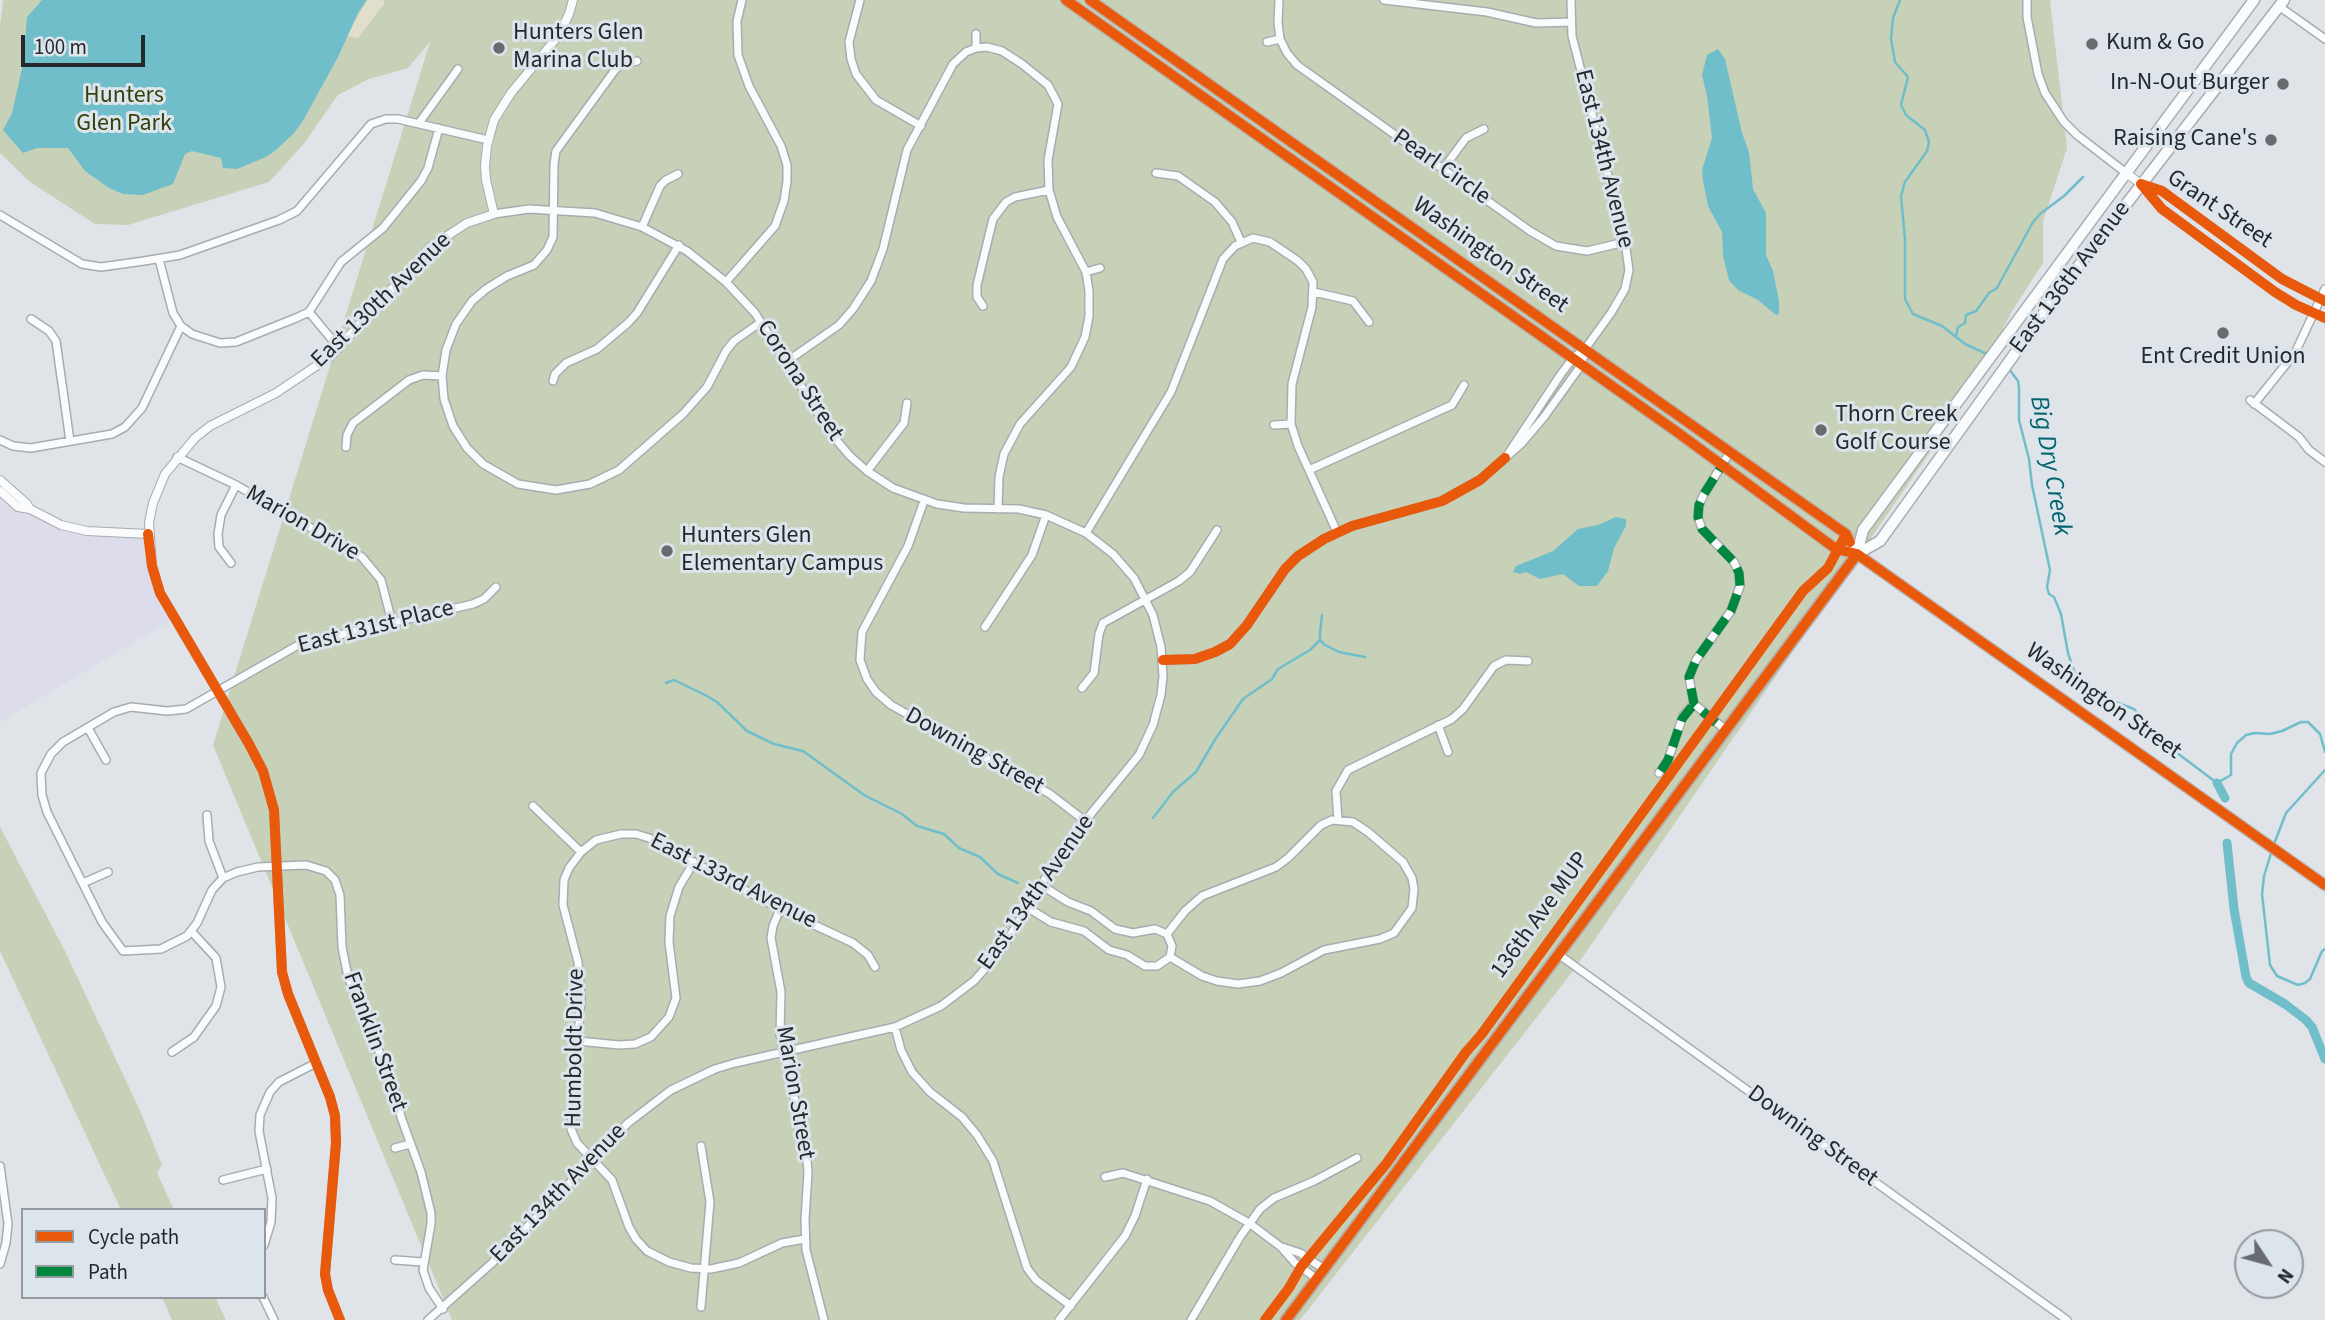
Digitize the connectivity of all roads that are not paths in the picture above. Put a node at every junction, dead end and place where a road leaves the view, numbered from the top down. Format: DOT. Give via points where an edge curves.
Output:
graph roads {
  1 [pos="573,0"];
  2 [pos="742,0"];
  3 [pos="860,0"];
  4 [pos="1066,0"];
  5 [pos="1090,0"];
  6 [pos="1279,0"];
  7 [pos="1384,0"];
  8 [pos="1571,0"];
  9 [pos="2027,0"];
  10 [pos="2254,0"];
  11 [pos="2282,3"];
  12 [pos="1571,22"];
  13 [pos="975,34"];
  14 [pos="1280,39"];
  15 [pos="2325,40"];
  16 [pos="1268,42"];
  17 [pos="976,48"];
  18 [pos="637,61"];
  19 [pos="458,69"];
  20 [pos="1069,102"];
  21 [pos="1058,104"];
  22 [pos="419,123"];
  23 [pos="921,125"];
  24 [pos="439,128"];
  25 [pos="1484,129"];
  26 [pos="488,140"];
  27 [pos="1443,169"];
  28 [pos="1156,173"];
  29 [pos="2126,173"];
  30 [pos="678,174"];
  31 [pos="2141,184"];
  32 [pos="1049,190"];
  33 [pos="554,209"];
  34 [pos="494,214"];
  35 [pos="2,218"];
  36 [pos="642,228"];
  37 [pos="1241,242"];
  38 [pos="1625,242"];
  39 [pos="679,245"];
  40 [pos="159,258"];
  41 [pos="1100,268"];
  42 [pos="1086,272"];
  43 [pos="726,282"];
  44 [pos="2325,289"];
  45 [pos="1314,292"];
  46 [pos="2323,300"];
  47 [pos="983,306"];
  48 [pos="309,312"];
  49 [pos="2315,313"];
  50 [pos="2325,317"];
  51 [pos="31,319"];
  52 [pos="761,321"];
  53 [pos="1369,322"];
  54 [pos="181,326"];
  55 [pos="339,348"];
  56 [pos="1585,349"];
  57 [pos="1573,358"];
  58 [pos="786,362"];
  59 [pos="1583,364"];
  60 [pos="442,376"];
  61 [pos="553,382"];
  62 [pos="1464,386"];
  63 [pos="907,403"];
  64 [pos="1291,424"];
  65 [pos="1274,425"];
  66 [pos="0,440"];
  67 [pos="70,441"];
  68 [pos="346,447"];
  69 [pos="1730,452"];
  70 [pos="177,457"];
  71 [pos="1505,458"];
  72 [pos="2325,461"];
  73 [pos="1721,466"];
  74 [pos="1308,470"];
  75 [pos="867,471"];
  76 [pos="0,480"];
  77 [pos="236,485"];
  78 [pos="0,491"];
  79 [pos="924,501"];
  80 [pos="30,509"];
  81 [pos="998,509"];
  82 [pos="1046,515"];
  83 [pos="1217,530"];
  84 [pos="1338,532"];
  85 [pos="1086,533"];
  86 [pos="148,534"];
  87 [pos="1857,554"];
  88 [pos="231,563"];
  89 [pos="496,587"];
  90 [pos="1146,600"];
  91 [pos="392,622"];
  92 [pos="985,627"];
  93 [pos="1163,660"];
  94 [pos="1528,661"];
  95 [pos="1082,688"];
  96 [pos="218,692"];
  97 [pos="1694,704"];
  98 [pos="1438,725"];
  99 [pos="88,727"];
  100 [pos="1726,730"];
  101 [pos="1448,752"];
  102 [pos="106,760"];
  103 [pos="1659,773"];
  104 [pos="533,806"];
  105 [pos="207,815"];
  106 [pos="1338,820"];
  107 [pos="1085,821"];
  108 [pos="581,852"];
  109 [pos="694,862"];
  110 [pos="278,866"];
  111 [pos="108,873"];
  112 [pos="223,878"];
  113 [pos="83,883"];
  114 [pos="1041,885"];
  115 [pos="2325,885"];
  116 [pos="1028,908"];
  117 [pos="780,909"];
  118 [pos="192,932"];
  119 [pos="1167,934"];
  120 [pos="1558,954"];
  121 [pos="1170,957"];
  122 [pos="875,967"];
  123 [pos="895,1027"];
  124 [pos="578,1041"];
  125 [pos="784,1050"];
  126 [pos="172,1052"];
  127 [pos="316,1063"];
  128 [pos="411,1144"];
  129 [pos="702,1146"];
  130 [pos="396,1148"];
  131 [pos="1357,1158"];
  132 [pos="593,1159"];
  133 [pos="0,1166"];
  134 [pos="267,1169"];
  135 [pos="1105,1177"];
  136 [pos="223,1180"];
  137 [pos="1147,1180"];
  138 [pos="1249,1223"];
  139 [pos="266,1237"];
  140 [pos="805,1239"];
  141 [pos="1281,1247"];
  142 [pos="395,1260"];
  143 [pos="423,1262"];
  144 [pos="0,1264"];
  145 [pos="705,1269"];
  146 [pos="1324,1269"];
  147 [pos="1317,1279"];
  148 [pos="264,1299"];
  149 [pos="1072,1306"];
  150 [pos="701,1307"];
  151 [pos="443,1309"];
  152 [pos="274,1320"];
  153 [pos="340,1320"];
  154 [pos="428,1320"];
  155 [pos="824,1320"];
  156 [pos="1059,1320"];
  157 [pos="1191,1320"];
  158 [pos="1286,1320"];
  159 [pos="2067,1320"];
  1 -- 26 [label="street" via="559,35 505,102"];
  2 -- 43 [label="street" via="738,55 749,86 782,146 787,181 775,226"];
  3 -- 23 [label="street" via="849,42 856,74 876,100"];
  4 -- 57 [label="main road, Washington Street"];
  5 -- 56 [label="main road, Washington Street"];
  6 -- 14 [label="street"];
  7 -- 12 [label="street" via="1487,12 1536,23"];
  8 -- 12 [label="street, East 134th Avenue"];
  9 -- 29 [label="street, Grant Street" via="2045,93 2077,135"];
  10 -- 29 [label="main road, East 136th Avenue"];
  11 -- 15 [label="street"];
  11 -- 31 [label="main road, East 136th Avenue"];
  12 -- 38 [label="street, East 134th Avenue"];
  13 -- 17 [label="street"];
  14 -- 16 [label="street"];
  14 -- 27 [label="street, Pearl Circle" via="1309,75"];
  17 -- 21 [label="street" via="1002,51 1022,64 1048,85"];
  17 -- 23 [label="street" via="953,64"];
  18 -- 33 [label="street" via="615,70 558,148"];
  19 -- 22 [label="street"];
  20 -- 21 [label="street"];
  21 -- 32 [label="street" via="1048,160"];
  22 -- 24 [label="street"];
  22 -- 40 [label="street" via="386,119 371,124 297,211 180,255"];
  23 -- 58 [label="street" via="904,158 883,249 865,291 839,325"];
  24 -- 26 [label="street"];
  24 -- 48 [label="street" via="421,181 383,228 341,262"];
  25 -- 27 [label="street" via="1466,138"];
  26 -- 34 [label="street" via="486,180"];
  27 -- 38 [label="street, Pearl Circle" via="1547,242 1587,251"];
  28 -- 37 [label="street" via="1178,176 1215,202"];
  29 -- 31 [label="street, Grant Street"];
  29 -- 87 [label="main road, East 136th Avenue" via="1863,530"];
  30 -- 36 [label="street" via="660,186"];
  31 -- 46 [label="street, Grant Street" via="2162,191 2283,279"];
  31 -- 49 [label="street, Grant Street" via="2162,209 2275,292"];
  31 -- 87 [label="main road, East 136th Avenue" via="1880,541"];
  32 -- 42 [label="street" via="1057,217"];
  32 -- 47 [label="street" via="1015,197 993,219 977,285"];
  33 -- 34 [label="street, Corona Street"];
  33 -- 36 [label="street, Corona Street" via="595,213"];
  33 -- 60 [label="street" via="553,237 541,258 486,289 460,316 446,350"];
  34 -- 55 [label="street, East 130th Avenue" via="467,223 430,247"];
  35 -- 40 [label="street" via="91,267"];
  36 -- 39 [label="street, Corona Street"];
  37 -- 45 [label="street" via="1259,239 1275,244 1306,269"];
  37 -- 85 [label="street" via="1223,259 1165,403"];
  38 -- 56 [label="street, East 134th Avenue" via="1629,270 1625,289"];
  39 -- 43 [label="street, Corona Street"];
  39 -- 61 [label="street" via="628,323 597,349 566,363"];
  40 -- 54 [label="street" via="173,313"];
  41 -- 42 [label="street"];
  42 -- 81 [label="street" via="1089,316 1083,344 1065,376 1012,437 1001,462"];
  43 -- 52 [label="street, Corona Street"];
  44 -- 46 [label="street"];
  45 -- 53 [label="street" via="1353,301"];
  45 -- 64 [label="street" via="1292,384"];
  46 -- 49 [label="street"];
  48 -- 54 [label="street" via="236,342 206,340"];
  48 -- 55 [label="street"];
  49 -- 50 [label="street, Grant Street"];
  49 -- 72 [label="street" via="2295,353 2252,402"];
  51 -- 67 [label="street" via="56,341"];
  52 -- 58 [label="street, Corona Street"];
  52 -- 60 [label="street" via="734,341 698,400 626,464 597,482 571,489 525,486 483,464 453,426"];
  54 -- 67 [label="street" via="134,420 112,434"];
  55 -- 70 [label="street, East 130th Avenue" via="267,398 210,426"];
  56 -- 57 [label="street, East 134th Avenue"];
  56 -- 59 [label="street, East 134th Avenue"];
  56 -- 69 [label="main road, Washington Street"];
  57 -- 59 [label="main road, Washington Street"];
  57 -- 71 [label="street, East 134th Avenue"];
  58 -- 75 [label="street, Corona Street" via="832,435"];
  59 -- 71 [label="street, East 134th Avenue" via="1532,432"];
  59 -- 73 [label="main road, Washington Street"];
  60 -- 68 [label="street" via="412,378 351,426"];
  62 -- 74 [label="street" via="1452,405"];
  63 -- 75 [label="street" via="904,423"];
  64 -- 65 [label="street"];
  64 -- 74 [label="street"];
  66 -- 67 [label="street" via="31,448"];
  69 -- 73 [label="street"];
  69 -- 87 [label="main road, Washington Street" via="1846,534"];
  70 -- 77 [label="street, Marion Drive"];
  70 -- 86 [label="street, East 130th Avenue" via="156,494"];
  71 -- 84 [label="street, East 134th Avenue" via="1480,480 1442,501"];
  73 -- 87 [label="main road, Washington Street" via="1836,549"];
  73 -- 97 [label="street" via="1703,494 1698,517 1702,529 1734,562 1740,586 1731,611 1693,665 1689,677"];
  74 -- 84 [label="street"];
  75 -- 79 [label="street, Corona Street"];
  76 -- 80 [label="street"];
  77 -- 88 [label="street" via="221,514 218,534 219,547"];
  77 -- 91 [label="street, Marion Drive" via="362,557 381,580"];
  78 -- 80 [label="street" via="18,507"];
  79 -- 81 [label="street, Corona Street"];
  79 -- 107 [label="street, Downing Street" via="908,547 862,632 860,660 867,680 891,705 1050,794"];
  80 -- 86 [label="street" via="72,528"];
  81 -- 82 [label="street, Corona Street"];
  82 -- 85 [label="street, Corona Street"];
  82 -- 92 [label="street" via="1032,555"];
  83 -- 90 [label="street" via="1190,572"];
  84 -- 93 [label="street, East 134th Avenue" via="1285,569 1230,644 1195,659"];
  85 -- 90 [label="street, Corona Street" via="1114,554"];
  86 -- 96 [label="street, East 130th Avenue" via="160,593"];
  87 -- 100 [label="main road, East 136th Avenue"];
  87 -- 115 [label="main road, Washington Street"];
  89 -- 91 [label="street, East 131st Place" via="479,602"];
  90 -- 93 [label="street, Corona Street"];
  90 -- 95 [label="street" via="1103,623 1094,673"];
  91 -- 96 [label="street, East 131st Place" via="300,644"];
  93 -- 107 [label="street, East 134th Avenue" via="1161,695 1149,735 1132,765"];
  94 -- 98 [label="street" via="1506,660 1494,666 1459,714"];
  96 -- 99 [label="street, East 131st Place" via="180,710 120,710"];
  96 -- 110 [label="street, East 130th Avenue" via="266,779 276,821"];
  97 -- 100 [label="street"];
  97 -- 103 [label="street" via="1683,716"];
  98 -- 101 [label="street"];
  98 -- 106 [label="street" via="1348,770 1336,791"];
  99 -- 102 [label="street"];
  99 -- 113 [label="street, East 131st Place" via="55,749 41,773 47,812"];
  100 -- 120 [label="main road, East 136th Avenue"];
  104 -- 108 [label="street"];
  105 -- 112 [label="street" via="209,841"];
  106 -- 119 [label="street" via="1321,825 1276,867 1202,896"];
  106 -- 121 [label="street" via="1360,825 1409,872 1414,902 1394,933 1336,946 1270,978 1246,984 1210,979"];
  107 -- 114 [label="street, East 134th Avenue"];
  108 -- 109 [label="street, East 133rd Avenue" via="608,835 636,834"];
  108 -- 124 [label="street, Humboldt Drive" via="564,880 563,897 580,977"];
  109 -- 117 [label="street, East 133rd Avenue"];
  109 -- 124 [label="street" via="679,887 670,916 676,998 669,1017 651,1037 635,1044"];
  110 -- 112 [label="street, Franklin Street" via="250,868"];
  110 -- 127 [label="street, East 130th Avenue" via="282,972"];
  110 -- 128 [label="street, Franklin Street" via="319,867 339,886 348,977 395,1090"];
  111 -- 113 [label="street"];
  112 -- 118 [label="street" via="212,890"];
  113 -- 118 [label="street, East 131st Place" via="123,951 161,949"];
  114 -- 116 [label="street, East 134th Avenue"];
  114 -- 119 [label="street" via="1115,929 1133,933 1155,929"];
  116 -- 121 [label="street" via="1051,922 1076,927 1109,950 1127,954 1145,966 1157,966"];
  116 -- 123 [label="street, East 134th Avenue" via="1000,952 974,981 941,1006"];
  117 -- 122 [label="street, East 133rd Avenue" via="853,943"];
  117 -- 125 [label="street, Marion Street" via="771,938 781,992"];
  118 -- 126 [label="street" via="216,958 221,988 216,1006 194,1037"];
  119 -- 121 [label="street"];
  120 -- 146 [label="main road, East 136th Avenue"];
  120 -- 159 [label="street, Downing Street"];
  123 -- 125 [label="street, East 134th Avenue"];
  123 -- 149 [label="street" via="912,1072 962,1117 993,1161 1027,1268"];
  124 -- 132 [label="street, Humboldt Drive" via="570,1129"];
  125 -- 132 [label="street, East 134th Avenue" via="715,1069 671,1090 636,1116"];
  125 -- 140 [label="street, Marion Street" via="808,1164"];
  127 -- 134 [label="street" via="279,1082 263,1105 259,1131"];
  127 -- 153 [label="street, East 130th Avenue" via="335,1116 325,1273"];
  128 -- 130 [label="street"];
  128 -- 143 [label="street, Franklin Street" via="431,1213"];
  129 -- 145 [label="street" via="710,1202"];
  131 -- 138 [label="street" via="1274,1199"];
  132 -- 145 [label="street, Humboldt Drive" via="612,1180 629,1227 642,1247 668,1262"];
  132 -- 151 [label="street, East 134th Avenue"];
  133 -- 144 [label="street" via="8,1224"];
  134 -- 136 [label="street"];
  134 -- 139 [label="street" via="273,1211"];
  135 -- 137 [label="street" via="1122,1173"];
  137 -- 138 [label="street" via="1210,1201"];
  137 -- 149 [label="street" via="1125,1236"];
  138 -- 141 [label="street"];
  138 -- 157 [label="street"];
  140 -- 145 [label="street" via="782,1243 738,1263"];
  140 -- 155 [label="street, Marion Street"];
  141 -- 146 [label="street"];
  141 -- 147 [label="street"];
  142 -- 143 [label="street"];
  143 -- 151 [label="street" via="426,1282"];
  145 -- 150 [label="street"];
  146 -- 147 [label="main road, East 136th Avenue"];
  147 -- 158 [label="main road, East 136th Avenue"];
  148 -- 152 [label="street"];
  149 -- 156 [label="street"];
  151 -- 154 [label="street, East 134th Avenue"];
}
